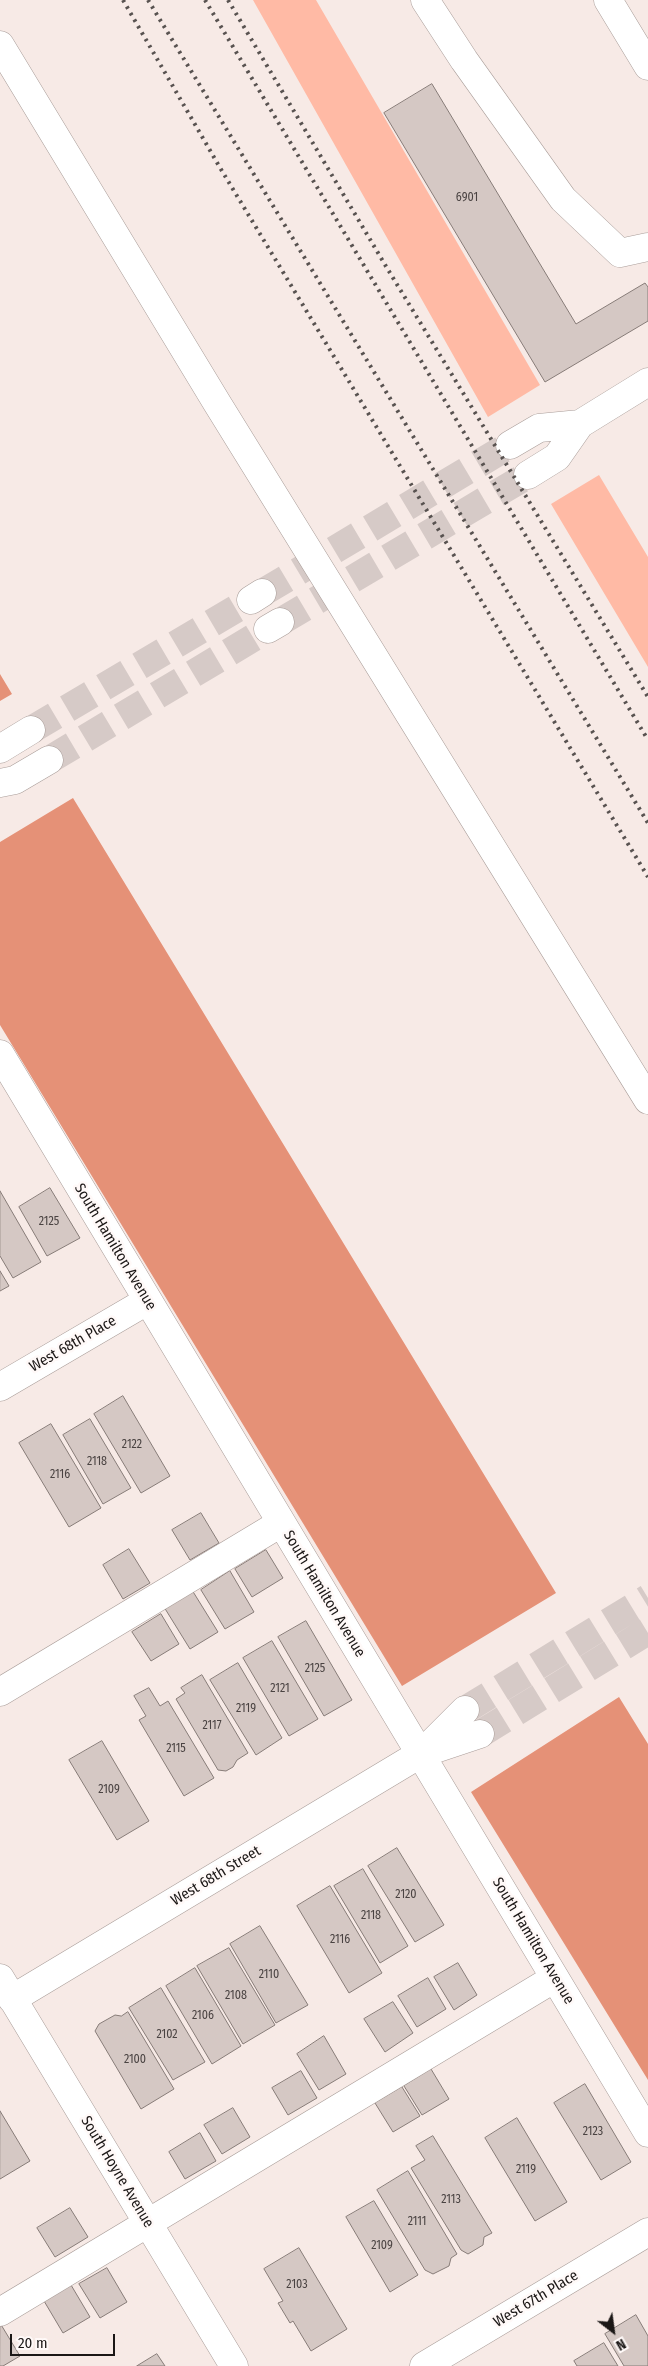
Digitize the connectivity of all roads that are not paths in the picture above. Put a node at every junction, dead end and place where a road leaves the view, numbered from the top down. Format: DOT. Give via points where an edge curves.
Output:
graph roads {
  1 [pos="424,0"];
  2 [pos="608,0"];
  3 [pos="0,46"];
  4 [pos="648,66"];
  5 [pos="648,247"];
  6 [pos="648,382"];
  7 [pos="580,424"];
  8 [pos="510,445"];
  9 [pos="528,475"];
  10 [pos="31,730"];
  11 [pos="0,749"];
  12 [pos="49,760"];
  13 [pos="0,783"];
  14 [pos="3,1067"];
  15 [pos="648,1100"];
  16 [pos="147,1301"];
  17 [pos="0,1387"];
  18 [pos="282,1523"];
  19 [pos="0,1692"];
  20 [pos="465,1710"];
  21 [pos="480,1734"];
  22 [pos="420,1754"];
  23 [pos="555,1978"];
  24 [pos="6,1988"];
  25 [pos="648,2132"];
  26 [pos="148,2222"];
  27 [pos="648,2232"];
  28 [pos="0,2312"];
  29 [pos="234,2366"];
  30 [pos="424,2366"];
  1 -- 5 [label="street" via="564,199 620,253"];
  2 -- 4 [label="street"];
  3 -- 15 [label="street"];
  6 -- 7 [label="street"];
  7 -- 8 [label="street" via="539,428"];
  7 -- 9 [label="street" via="557,457"];
  10 -- 11 [label="street"];
  12 -- 13 [label="street" via="15,780"];
  14 -- 16 [label="street, South Hamilton Avenue"];
  16 -- 17 [label="street, West 68th Place"];
  16 -- 18 [label="street, South Hamilton Avenue"];
  18 -- 19 [label="street"];
  18 -- 22 [label="street, South Hamilton Avenue"];
  20 -- 22 [label="street, West 68th Street"];
  21 -- 22 [label="street, West 68th Street"];
  22 -- 23 [label="street, South Hamilton Avenue"];
  22 -- 24 [label="street, West 68th Street"];
  23 -- 25 [label="street, South Hamilton Avenue"];
  23 -- 26 [label="street"];
  24 -- 26 [label="street, South Hoyne Avenue"];
  26 -- 28 [label="street"];
  26 -- 29 [label="street, South Hoyne Avenue"];
  27 -- 30 [label="street, West 67th Place"];
}
